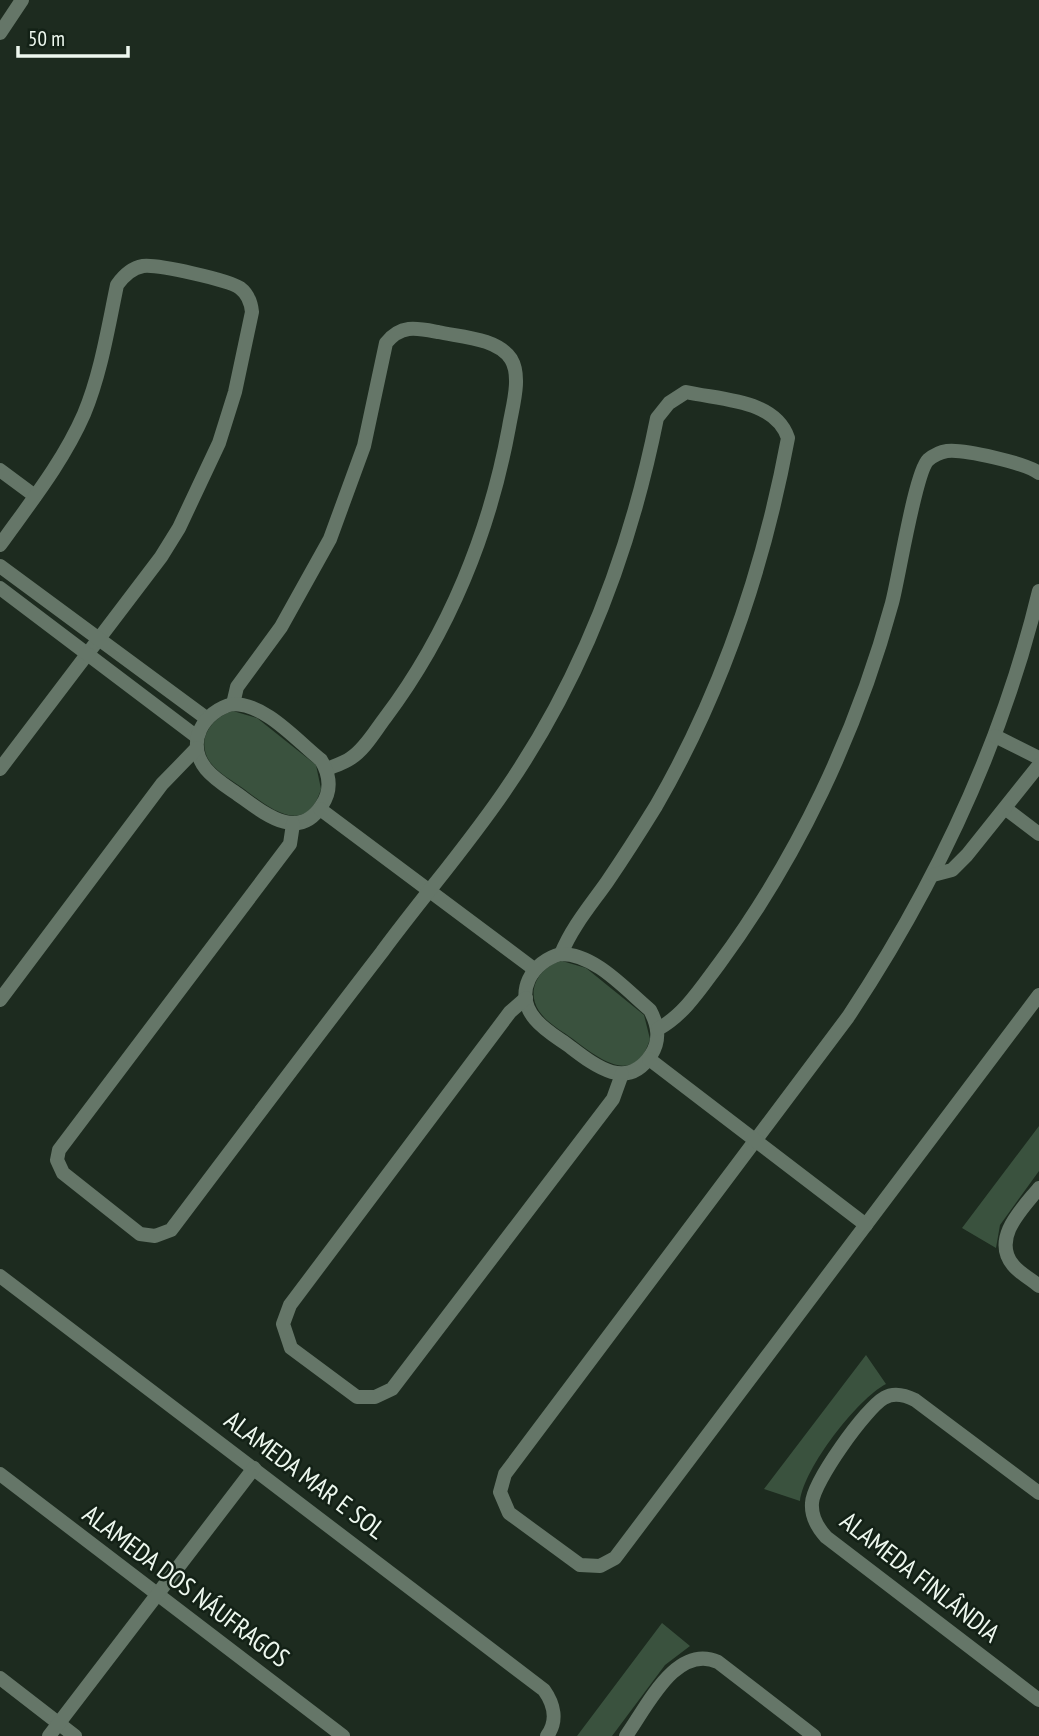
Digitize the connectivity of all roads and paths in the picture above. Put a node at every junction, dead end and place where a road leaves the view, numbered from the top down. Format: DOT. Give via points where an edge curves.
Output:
graph roads {
  1 [pos="22,0"];
  2 [pos="0,33"];
  3 [pos="0,470"];
  4 [pos="1039,473"];
  5 [pos="35,496"];
  6 [pos="0,545"];
  7 [pos="0,566"];
  8 [pos="0,588"];
  9 [pos="1039,591"];
  10 [pos="99,639"];
  11 [pos="88,653"];
  12 [pos="233,704"];
  13 [pos="206,718"];
  14 [pos="995,736"];
  15 [pos="197,743"];
  16 [pos="1039,758"];
  17 [pos="1039,765"];
  18 [pos="0,769"];
  19 [pos="327,769"];
  20 [pos="320,809"];
  21 [pos="1006,809"];
  22 [pos="293,824"];
  23 [pos="1039,834"];
  24 [pos="933,876"];
  25 [pos="429,890"];
  26 [pos="561,954"];
  27 [pos="534,968"];
  28 [pos="1039,995"];
  29 [pos="526,998"];
  30 [pos="0,1000"];
  31 [pos="658,1030"];
  32 [pos="649,1059"];
  33 [pos="622,1074"];
  34 [pos="756,1141"];
  35 [pos="1038,1189"];
  36 [pos="866,1225"];
  37 [pos="0,1276"];
  38 [pos="1039,1286"];
  39 [pos="254,1468"];
  40 [pos="0,1474"];
  41 [pos="1039,1493"];
  42 [pos="158,1595"];
  43 [pos="0,1678"];
  44 [pos="1039,1700"];
  45 [pos="58,1723"];
  46 [pos="549,1733"];
  47 [pos="49,1736"];
  48 [pos="75,1736"];
  49 [pos="343,1736"];
  50 [pos="626,1736"];
  51 [pos="814,1736"];
  1 -- 2 [label="street"];
  3 -- 5 [label="street"];
  4 -- 31 [label="street" via="1027,466 953,451 937,454 922,468 889,615 829,776 782,867 727,953 676,1017"];
  5 -- 6 [label="street"];
  5 -- 10 [label="street" via="84,414 122,278 148,265 241,289 252,312 219,443 179,528"];
  7 -- 10 [label="street"];
  8 -- 11 [label="street"];
  9 -- 14 [label="street"];
  10 -- 11 [label="street"];
  10 -- 13 [label="street"];
  11 -- 15 [label="street"];
  11 -- 18 [label="street"];
  12 -- 13 [label="street"];
  12 -- 19 [label="street" via="261,712"];
  12 -- 19 [label="street" via="237,687 281,627 330,539 364,446 383,349 390,337 414,327 504,351 516,374 512,409 489,512 465,578 431,646 391,710 351,758"];
  13 -- 15 [label="street"];
  14 -- 16 [label="street"];
  14 -- 24 [label="street"];
  15 -- 22 [label="street" via="199,758 211,775 273,820"];
  15 -- 30 [label="street"];
  17 -- 21 [label="street"];
  19 -- 20 [label="street" via="329,790"];
  20 -- 22 [label="street"];
  20 -- 25 [label="street"];
  21 -- 23 [label="street"];
  21 -- 24 [label="street" via="952,870"];
  22 -- 25 [label="street" via="290,844 58,1155 64,1173 140,1234 155,1236 171,1230"];
  24 -- 34 [label="street" via="848,1017"];
  25 -- 26 [label="street" via="511,782 576,668 625,545 662,410 686,393 762,408 777,418 788,438 768,531 733,642 673,776"];
  25 -- 27 [label="street"];
  26 -- 27 [label="street"];
  26 -- 31 [label="street" via="590,962 650,1010"];
  27 -- 29 [label="street"];
  28 -- 36 [label="street"];
  29 -- 33 [label="street" via="540,1025 601,1070"];
  29 -- 33 [label="street" via="510,1012 290,1305 283,1324 291,1348 357,1397 375,1397 392,1389 613,1099"];
  31 -- 32 [label="street"];
  32 -- 33 [label="street"];
  32 -- 34 [label="street"];
  34 -- 36 [label="street"];
  34 -- 36 [label="street" via="505,1474 500,1492 509,1513 580,1565 600,1566 615,1558"];
  35 -- 38 [label="street" via="1011,1223 1006,1245 1013,1266"];
  37 -- 39 [label="street, ALAMEDA MAR E SOL"];
  39 -- 42 [label="street"];
  39 -- 46 [label="street, ALAMEDA MAR E SOL" via="544,1690 552,1701 554,1717"];
  40 -- 42 [label="street, ALAMEDA DOS NÁUFRAGOS"];
  41 -- 44 [label="street, ALAMEDA FINLÂNDIA" via="909,1397 896,1395 883,1398 848,1439 813,1495 813,1518 821,1531"];
  42 -- 45 [label="street"];
  42 -- 49 [label="street, ALAMEDA DOS NÁUFRAGOS"];
  43 -- 45 [label="street"];
  45 -- 47 [label="street"];
  45 -- 48 [label="street"];
  50 -- 51 [label="street" via="676,1668 703,1657 718,1662"];
}
